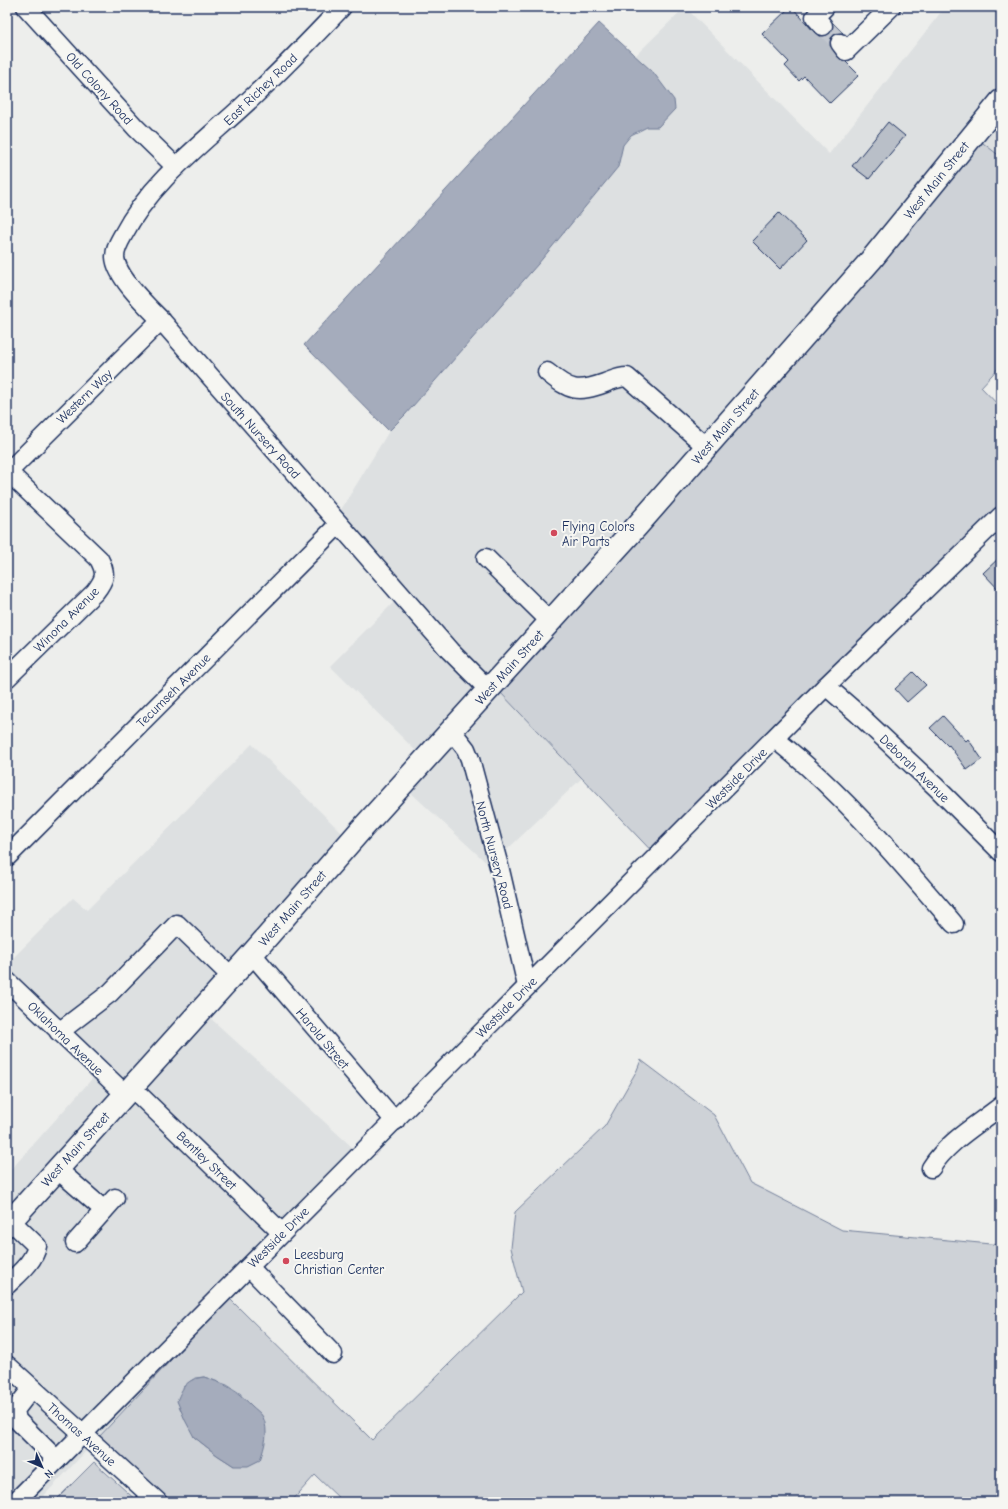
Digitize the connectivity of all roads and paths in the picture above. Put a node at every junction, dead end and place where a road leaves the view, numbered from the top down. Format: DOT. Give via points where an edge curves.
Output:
graph roads {
  1 [pos="26,7"];
  2 [pos="342,7"];
  3 [pos="825,7"];
  4 [pos="891,7"];
  5 [pos="822,26"];
  6 [pos="840,44"];
  7 [pos="1001,101"];
  8 [pos="176,167"];
  9 [pos="161,320"];
  10 [pos="547,372"];
  11 [pos="707,446"];
  12 [pos="7,471"];
  13 [pos="1001,516"];
  14 [pos="339,524"];
  15 [pos="486,558"];
  16 [pos="551,622"];
  17 [pos="7,678"];
  18 [pos="826,686"];
  19 [pos="489,690"];
  20 [pos="451,730"];
  21 [pos="775,739"];
  22 [pos="1001,852"];
  23 [pos="7,857"];
  24 [pos="954,924"];
  25 [pos="252,954"];
  26 [pos="232,977"];
  27 [pos="7,981"];
  28 [pos="527,986"];
  29 [pos="59,1032"];
  30 [pos="128,1090"];
  31 [pos="1001,1106"];
  32 [pos="394,1121"];
  33 [pos="931,1168"];
  34 [pos="57,1169"];
  35 [pos="9,1223"];
  36 [pos="282,1233"];
  37 [pos="75,1243"];
  38 [pos="249,1267"];
  39 [pos="7,1285"];
  40 [pos="333,1354"];
  41 [pos="9,1369"];
  42 [pos="32,1388"];
  43 [pos="83,1435"];
  44 [pos="57,1460"];
  45 [pos="15,1502"];
  46 [pos="158,1502"];
  1 -- 8 [label="street, Old Colony Road" via="136,128"];
  2 -- 8 [label="street, East Richey Road" via="260,91"];
  3 -- 5 [label="street" via="815,17"];
  4 -- 6 [label="street" via="846,51"];
  7 -- 11 [label="main road, West Main Street" via="871,260"];
  8 -- 9 [label="street, South Nursery Road" via="134,216 116,249 115,260 124,278"];
  9 -- 12 [label="street, Western Way"];
  9 -- 14 [label="street, South Nursery Road"];
  10 -- 11 [label="street" via="562,384 574,389 585,389 627,377"];
  11 -- 16 [label="main road, West Main Street"];
  12 -- 17 [label="street, Winona Avenue" via="99,558 104,574 104,581 95,592"];
  13 -- 18 [label="street, Westside Drive"];
  14 -- 19 [label="street, South Nursery Road" via="450,651"];
  14 -- 23 [label="street, Tecumseh Avenue"];
  15 -- 16 [label="street"];
  16 -- 19 [label="main road, West Main Street"];
  18 -- 21 [label="street, Westside Drive"];
  18 -- 22 [label="street, Deborah Avenue" via="936,787"];
  19 -- 20 [label="main road, West Main Street"];
  20 -- 25 [label="main road, West Main Street"];
  20 -- 28 [label="street, North Nursery Road" via="466,749 470,759 500,870"];
  21 -- 24 [label="street" via="799,758 876,835"];
  21 -- 28 [label="street, Westside Drive"];
  25 -- 26 [label="main road, West Main Street"];
  25 -- 32 [label="street, Harold Street"];
  26 -- 29 [label="street" via="177,924 110,993"];
  26 -- 30 [label="main road, West Main Street"];
  27 -- 29 [label="street, Oklahoma Avenue"];
  28 -- 32 [label="street, Westside Drive"];
  29 -- 30 [label="street, Oklahoma Avenue"];
  30 -- 34 [label="main road, West Main Street"];
  30 -- 36 [label="street, Bentley Street"];
  31 -- 33 [label="street" via="956,1140 939,1156"];
  32 -- 36 [label="street, Westside Drive"];
  34 -- 35 [label="main road, West Main Street"];
  34 -- 37 [label="street" via="109,1204"];
  35 -- 39 [label="street" via="37,1246 30,1261"];
  36 -- 38 [label="street, Westside Drive"];
  38 -- 40 [label="street"];
  38 -- 43 [label="street, Westside Drive"];
  41 -- 42 [label="street, Thomas Avenue"];
  42 -- 43 [label="street, Thomas Avenue"];
  42 -- 44 [label="street" via="15,1410 17,1420"];
  43 -- 44 [label="street, Westside Drive"];
  43 -- 46 [label="street, Thomas Avenue"];
  44 -- 45 [label="street, Westside Drive"];
}
